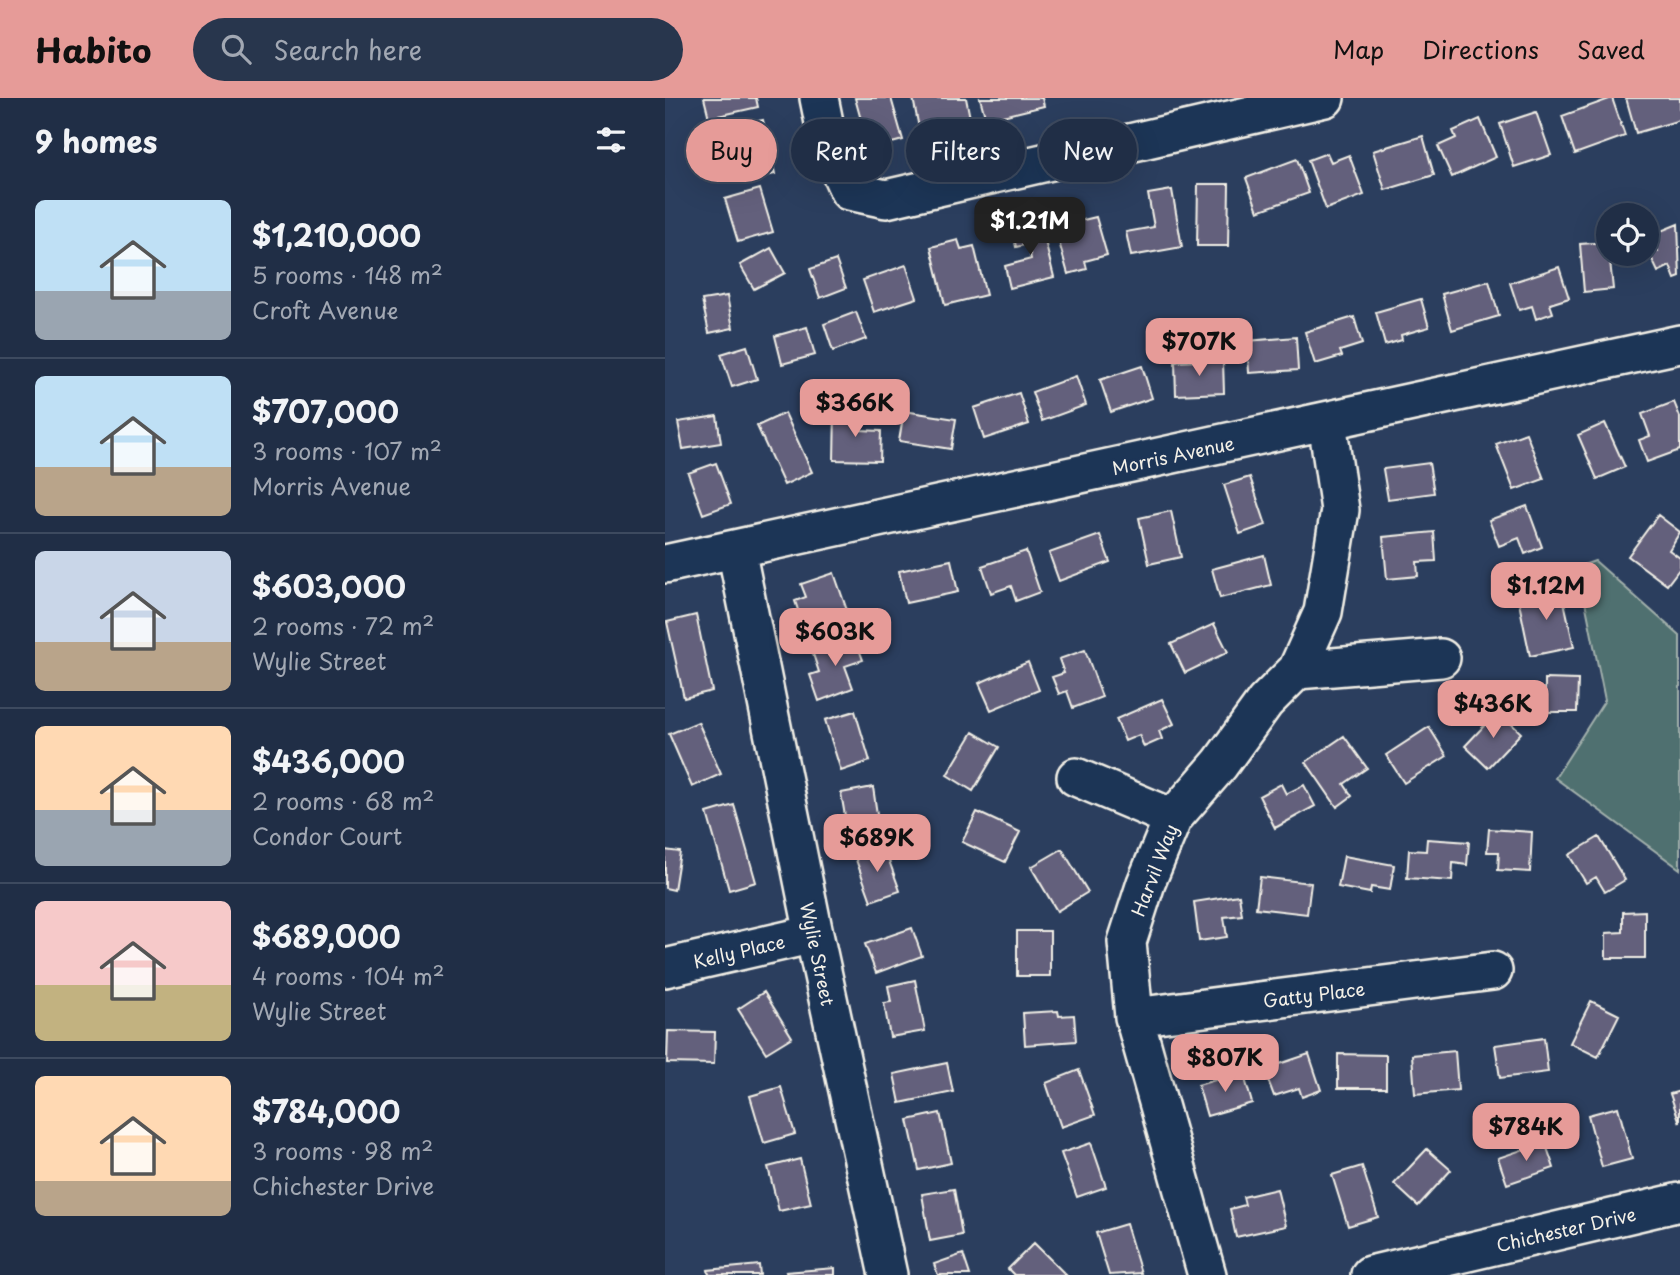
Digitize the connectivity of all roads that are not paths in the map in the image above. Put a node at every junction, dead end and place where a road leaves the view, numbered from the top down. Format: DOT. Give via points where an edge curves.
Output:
graph roads {
  1 [pos="819,98"];
  2 [pos="1325,98"];
  3 [pos="1680,344"];
  4 [pos="1327,422"];
  5 [pos="736,549"];
  6 [pos="665,564"];
  7 [pos="1441,658"];
  8 [pos="1297,670"];
  9 [pos="1076,777"];
  10 [pos="1173,818"];
  11 [pos="814,934"];
  12 [pos="665,968"];
  13 [pos="1493,971"];
  14 [pos="1135,1017"];
  15 [pos="1680,1202"];
  16 [pos="888,1275"];
  17 [pos="1207,1275"];
  18 [pos="1370,1275"];
  1 -- 2 [label="street" via="829,147 849,191 885,199"];
  3 -- 4 [label="street, Morris Avenue"];
  4 -- 5 [label="street, Morris Avenue"];
  4 -- 8 [label="street, Harvil Way" via="1340,510 1323,612"];
  5 -- 6 [label="street, Morris Avenue"];
  5 -- 11 [label="street, Wylie Street"];
  7 -- 8 [label="street"];
  8 -- 10 [label="street, Harvil Way" via="1265,702"];
  9 -- 10 [label="street"];
  10 -- 14 [label="street, Harvil Way" via="1127,942"];
  11 -- 12 [label="street, Kelly Place"];
  11 -- 16 [label="street, Wylie Street"];
  13 -- 14 [label="street, Gatty Place"];
  14 -- 17 [label="street, Harvil Way"];
  15 -- 18 [label="street, Chichester Drive"];
}
